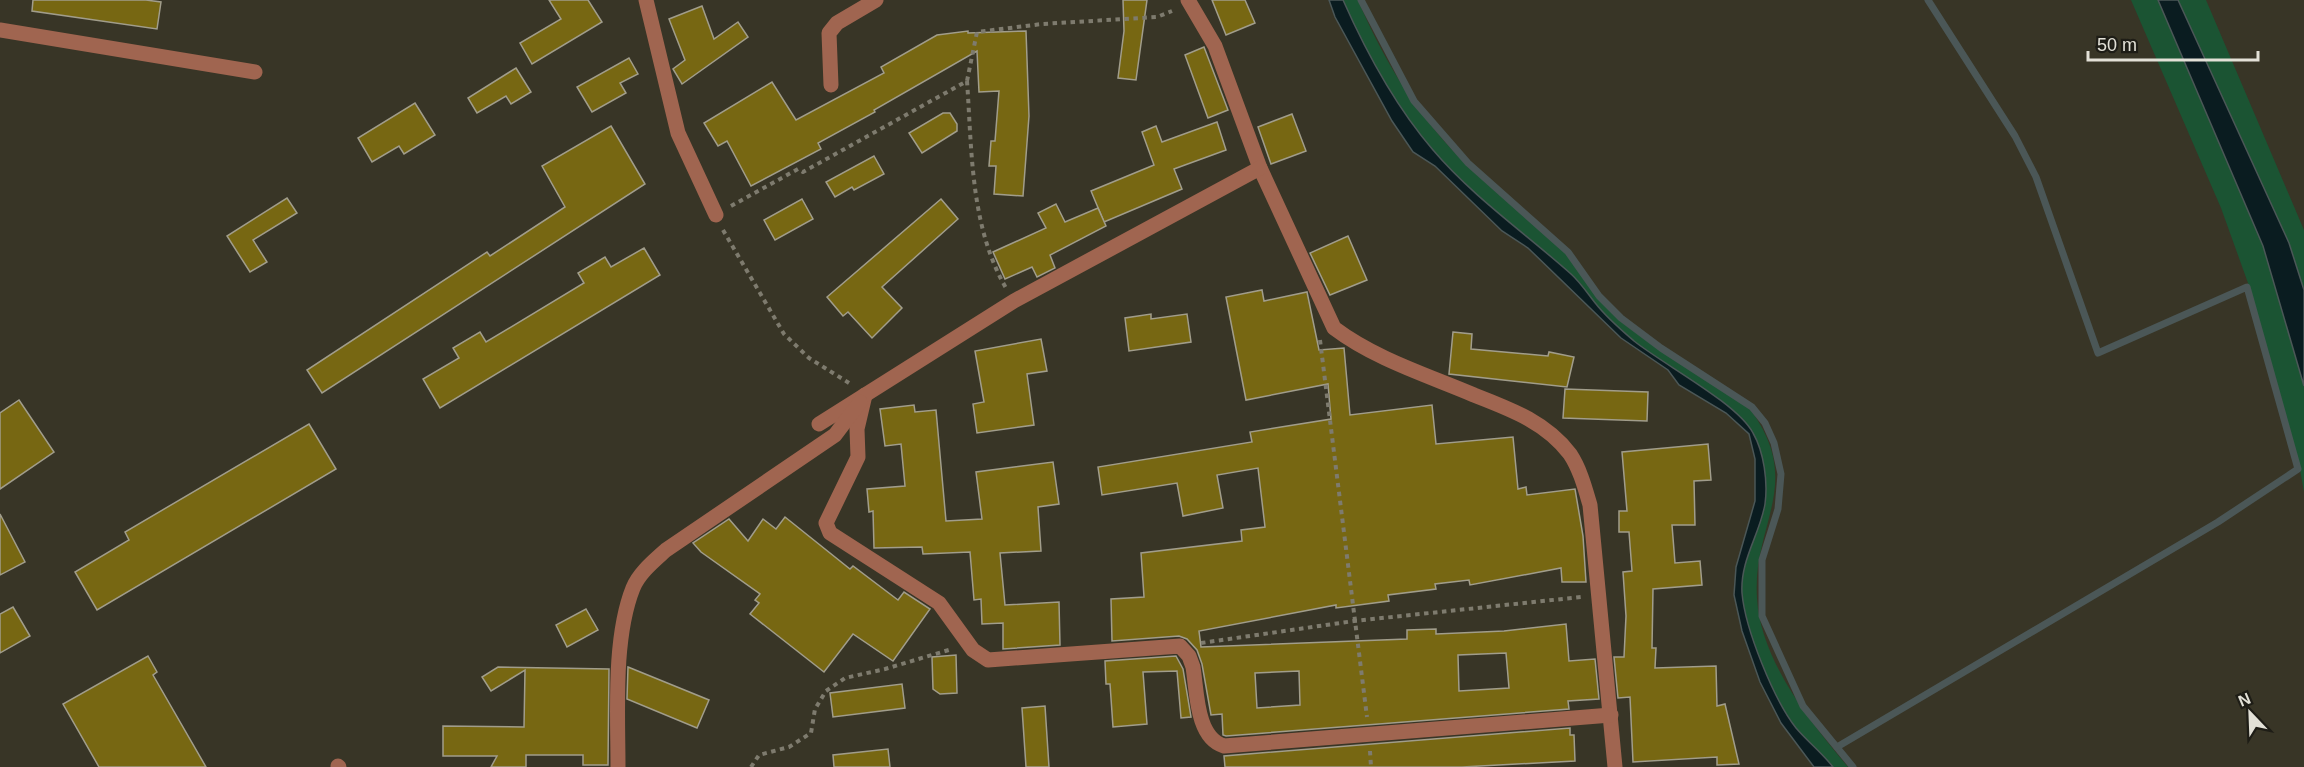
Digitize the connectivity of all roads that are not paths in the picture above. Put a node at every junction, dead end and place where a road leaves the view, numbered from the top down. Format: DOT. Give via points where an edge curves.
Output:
graph roads {
  1 [pos="646,0"];
  2 [pos="876,0"];
  3 [pos="1185,1"];
  4 [pos="0,30"];
  5 [pos="255,72"];
  6 [pos="831,85"];
  7 [pos="1260,168"];
  8 [pos="716,215"];
  9 [pos="865,395"];
  10 [pos="819,424"];
  11 [pos="1611,715"];
  12 [pos="618,767"];
  13 [pos="1615,767"];
  1 -- 8 [label="street" via="678,133"];
  2 -- 6 [label="street" via="829,33"];
  3 -- 7 [label="street" via="1215,46"];
  4 -- 5 [label="street"];
  7 -- 9 [label="street" via="1014,302"];
  7 -- 11 [label="street" via="1334,328 1357,345 1512,410 1547,429 1571,455 1590,505"];
  9 -- 10 [label="street"];
  9 -- 11 [label="street" via="857,429 858,457 826,523 830,533 939,603 969,644 988,660 1180,646 1189,656 1206,734 1214,743 1224,746"];
  9 -- 12 [label="street" via="835,435 666,550 645,569 633,588 621,646"];
  11 -- 13 [label="street"];
}
